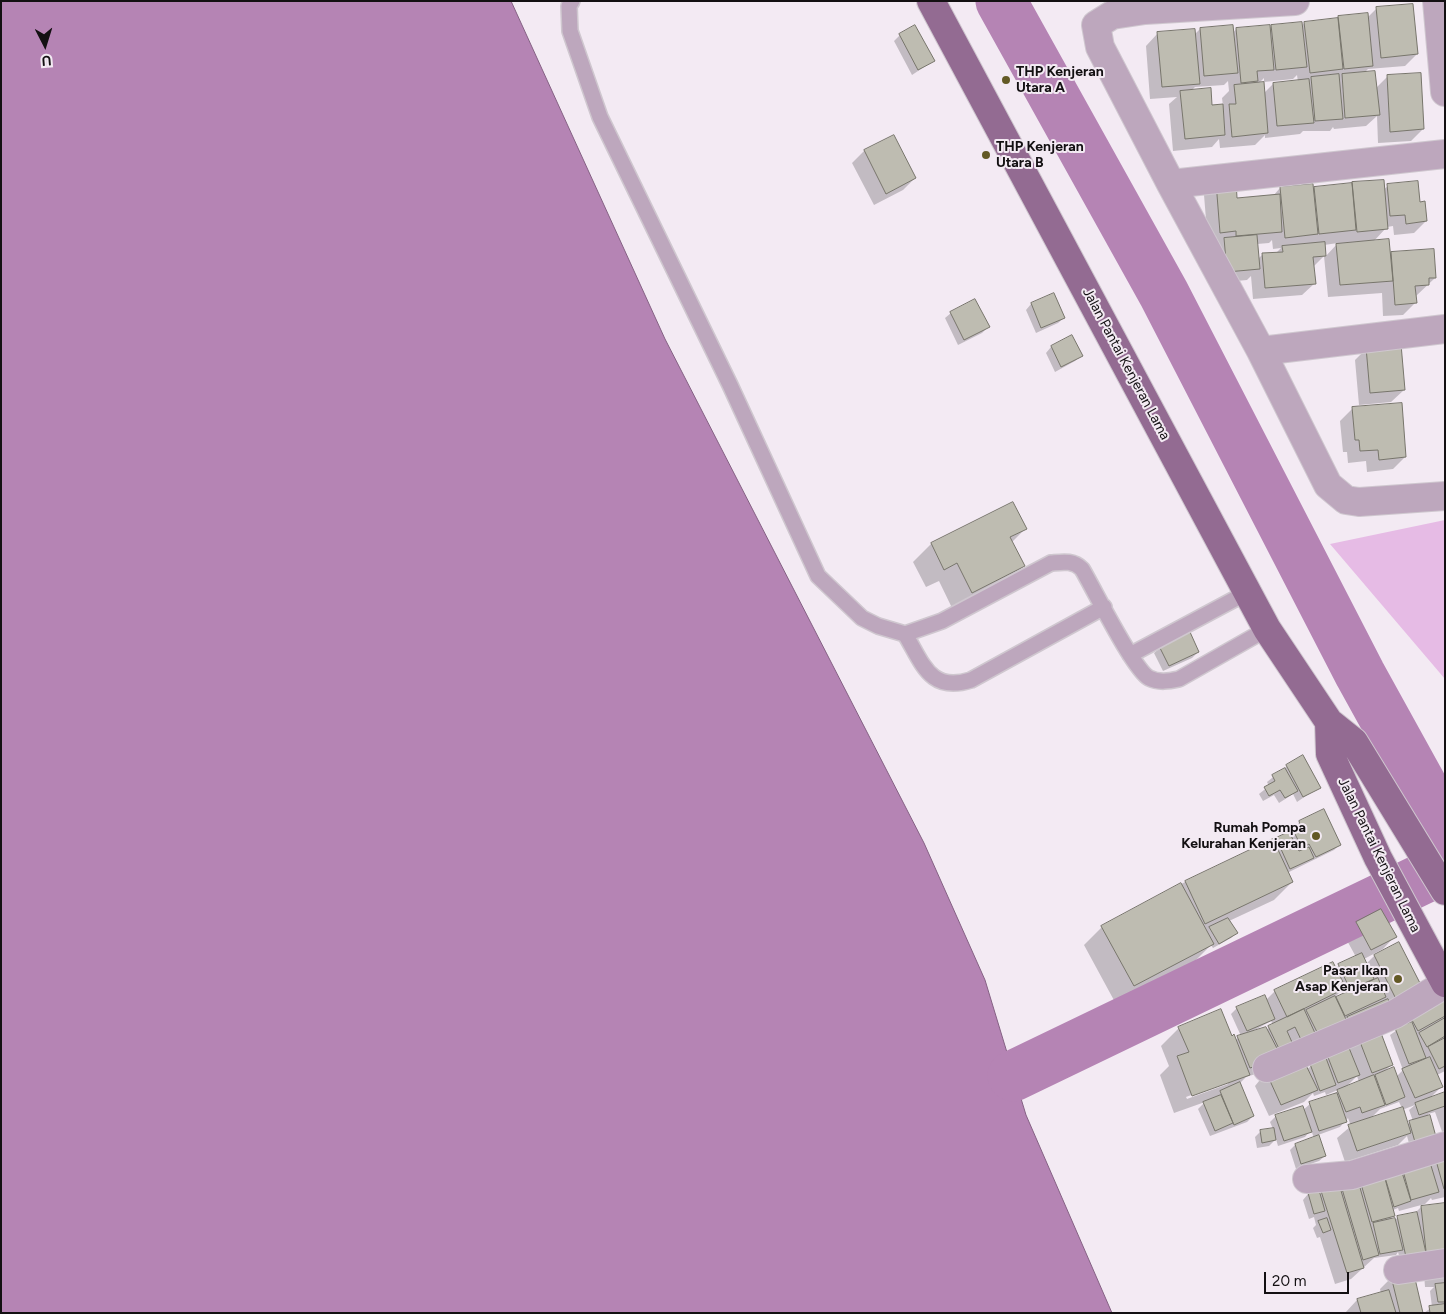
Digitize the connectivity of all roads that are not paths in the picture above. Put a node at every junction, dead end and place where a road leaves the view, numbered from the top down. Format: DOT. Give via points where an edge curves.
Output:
graph roads {
  1 [pos="572,1"];
  2 [pos="931,1"];
  3 [pos="1296,1"];
  4 [pos="1437,1"];
  5 [pos="1445,92"];
  6 [pos="1445,154"];
  7 [pos="1170,184"];
  8 [pos="1445,329"];
  9 [pos="1262,351"];
  10 [pos="1445,496"];
  11 [pos="1248,592"];
  12 [pos="1104,607"];
  13 [pos="1267,629"];
  14 [pos="904,634"];
  15 [pos="1130,655"];
  16 [pos="1329,722"];
  17 [pos="1445,891"];
  18 [pos="1445,983"];
  19 [pos="1267,1068"];
  20 [pos="1445,1146"];
  21 [pos="1307,1179"];
  22 [pos="1445,1263"];
  23 [pos="1398,1270"];
  1 -- 14 [label="lane" via="569,6 570,31 600,118 730,385 818,576 862,618"];
  2 -- 11 [label="main road, Jalan Pantai Kenjeran Lama"];
  3 -- 7 [label="street" via="1145,10 1112,15 1096,25 1100,47"];
  4 -- 5 [label="street"];
  6 -- 7 [label="street"];
  7 -- 9 [label="street"];
  8 -- 9 [label="street"];
  9 -- 10 [label="street" via="1328,486 1336,494 1359,502"];
  11 -- 13 [label="main road, Jalan Pantai Kenjeran Lama"];
  11 -- 15 [label="lane"];
  12 -- 14 [label="lane" via="1076,563 1050,563 942,621"];
  12 -- 14 [label="lane" via="971,680 956,685 940,682 928,672"];
  12 -- 15 [label="lane"];
  13 -- 15 [label="lane" via="1179,679 1163,682 1148,677"];
  13 -- 16 [label="main road, Jalan Pantai Kenjeran Lama"];
  16 -- 17 [label="main road, Jalan Pantai Kenjeran Lama" via="1354,742"];
  16 -- 18 [label="main road, Jalan Pantai Kenjeran Lama" via="1330,754 1378,858"];
  18 -- 19 [label="street" via="1395,1014"];
  20 -- 21 [label="street" via="1352,1175"];
  22 -- 23 [label="street"];
}
